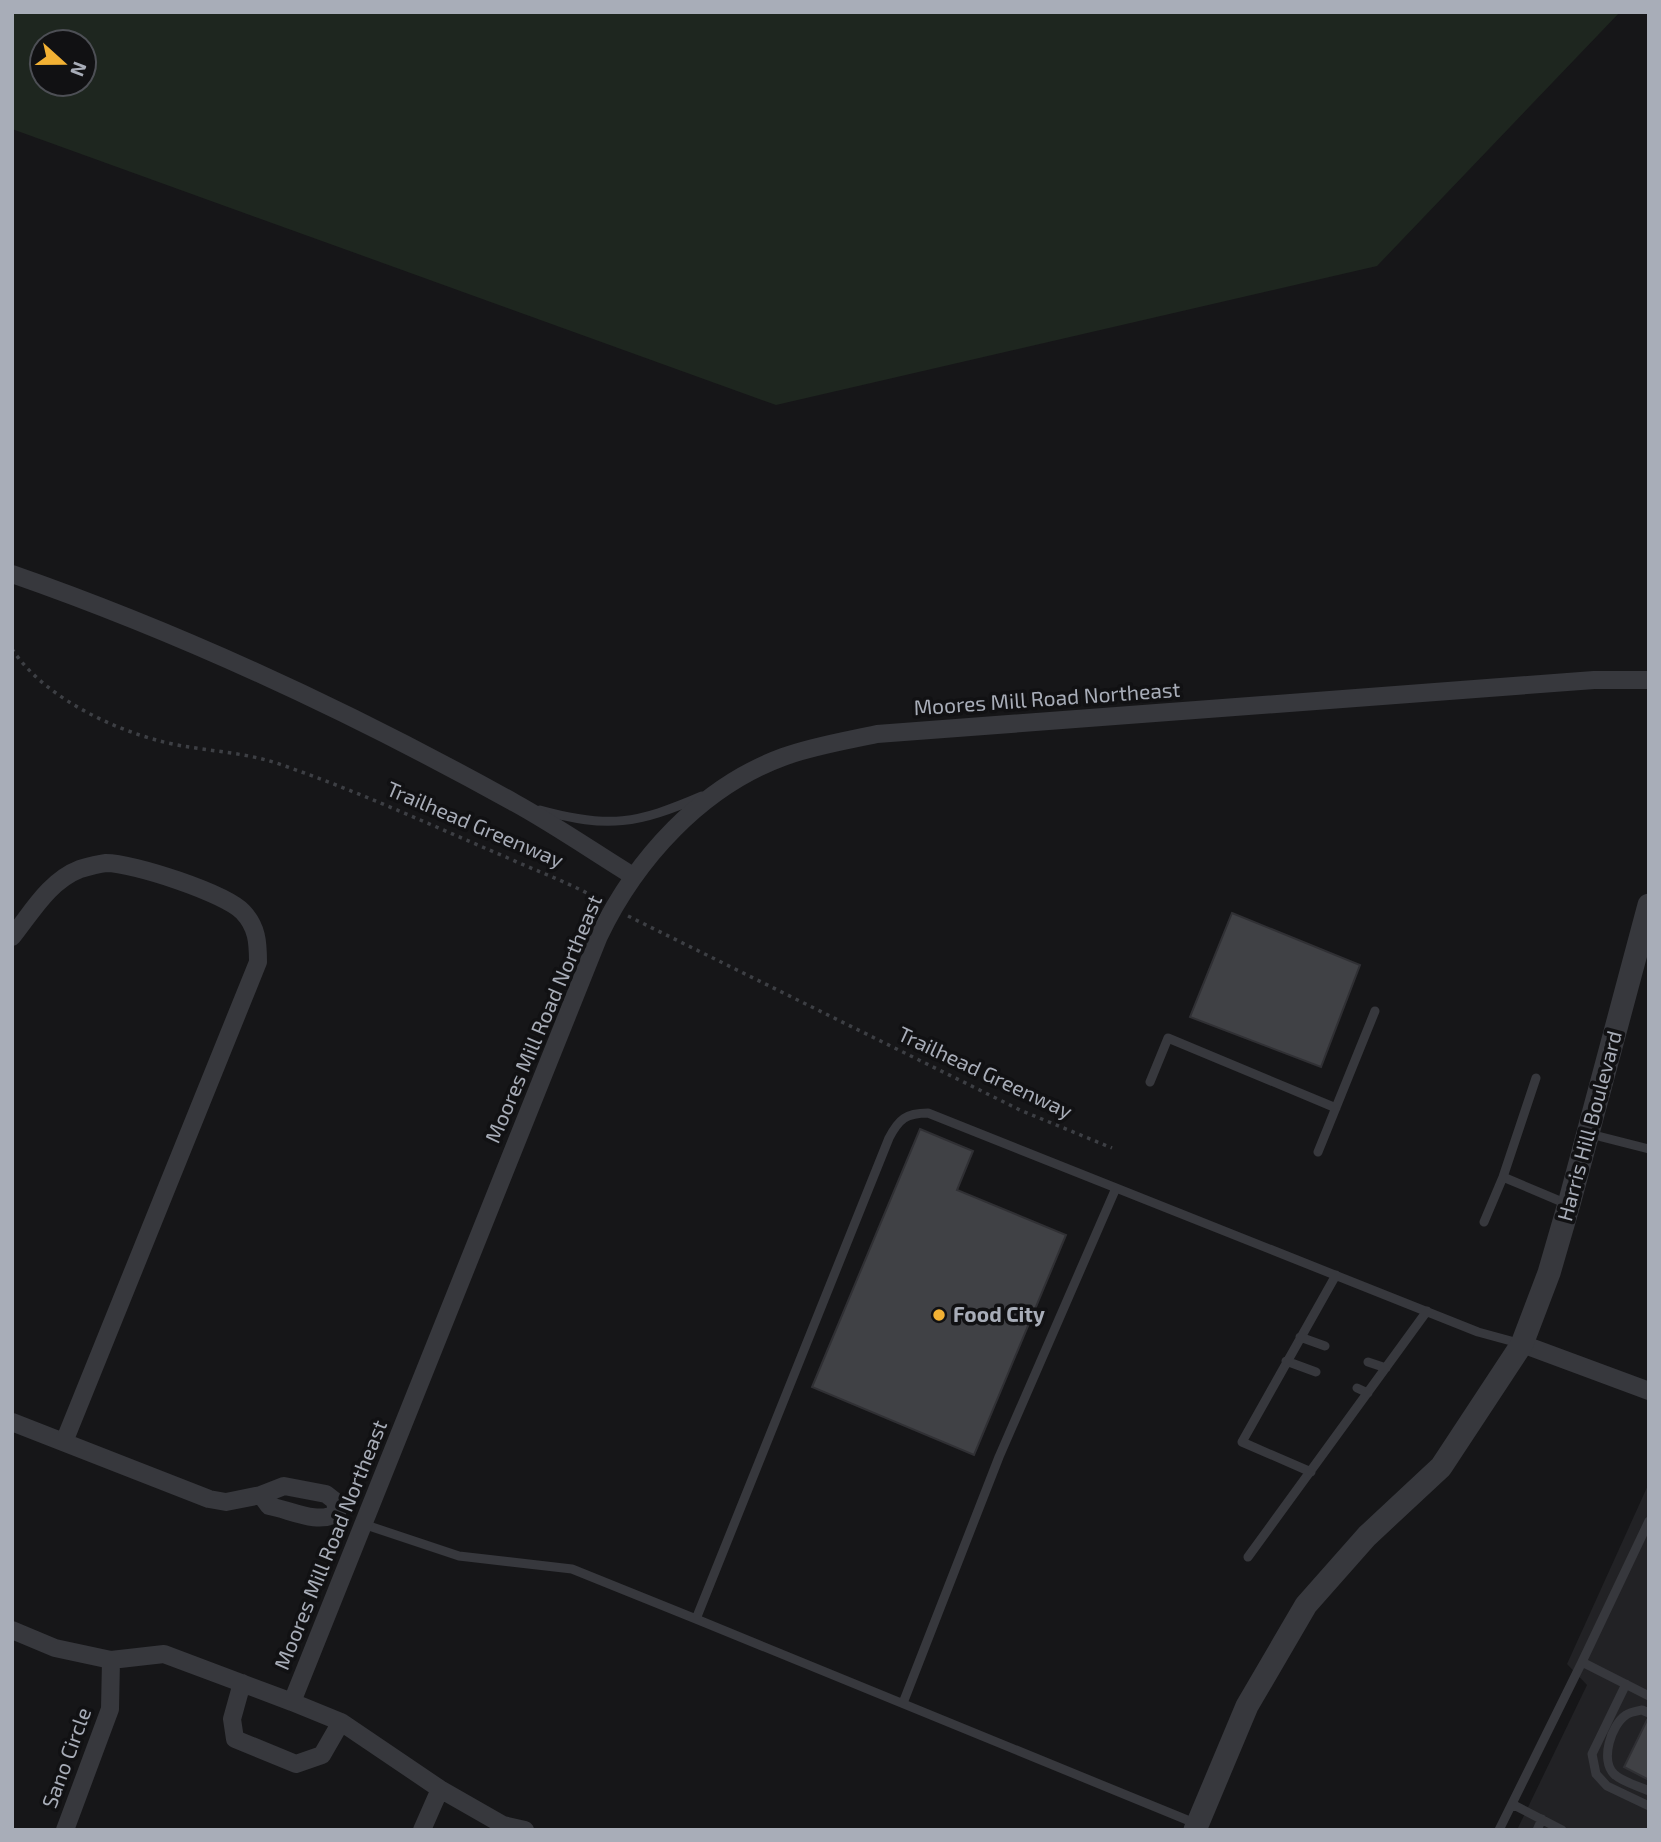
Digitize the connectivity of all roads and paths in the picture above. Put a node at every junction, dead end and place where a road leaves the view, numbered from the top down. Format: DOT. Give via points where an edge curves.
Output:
graph roads {
  1 [pos="12,573"];
  2 [pos="12,649"];
  3 [pos="1649,680"];
  4 [pos="723,788"];
  5 [pos="517,804"];
  6 [pos="633,876"];
  7 [pos="1649,905"];
  8 [pos="614,908"];
  9 [pos="12,937"];
  10 [pos="1375,1011"];
  11 [pos="1536,1078"];
  12 [pos="1150,1082"];
  13 [pos="1336,1108"];
  14 [pos="1588,1133"];
  15 [pos="1112,1148"];
  16 [pos="1649,1149"];
  17 [pos="1318,1152"];
  18 [pos="1503,1177"];
  19 [pos="1116,1188"];
  20 [pos="1569,1204"];
  21 [pos="1485,1222"];
  22 [pos="1336,1275"];
  23 [pos="1426,1311"];
  24 [pos="1300,1337"];
  25 [pos="1522,1344"];
  26 [pos="1325,1346"];
  27 [pos="1286,1361"];
  28 [pos="1368,1362"];
  29 [pos="1385,1368"];
  30 [pos="1316,1372"];
  31 [pos="1357,1388"];
  32 [pos="1649,1391"];
  33 [pos="1368,1393"];
  34 [pos="12,1422"];
  35 [pos="64,1442"];
  36 [pos="1311,1472"];
  37 [pos="261,1495"];
  38 [pos="337,1513"];
  39 [pos="1649,1521"];
  40 [pos="363,1524"];
  41 [pos="1248,1557"];
  42 [pos="696,1619"];
  43 [pos="12,1630"];
  44 [pos="111,1660"];
  45 [pos="1582,1662"];
  46 [pos="242,1683"];
  47 [pos="1626,1684"];
  48 [pos="1649,1696"];
  49 [pos="292,1702"];
  50 [pos="903,1703"];
  51 [pos="1649,1713"];
  52 [pos="341,1721"];
  53 [pos="440,1789"];
  54 [pos="1649,1791"];
  55 [pos="1512,1804"];
  56 [pos="1649,1806"];
  57 [pos="1542,1819"];
  58 [pos="503,1827"];
  59 [pos="1198,1828"];
  60 [pos="65,1830"];
  61 [pos="422,1830"];
  62 [pos="525,1830"];
  63 [pos="1499,1830"];
  64 [pos="1536,1830"];
  65 [pos="1562,1830"];
  1 -- 5 [label="street" via="170,632 267,675"];
  2 -- 8 [label="path, Trailhead Greenway" via="51,692 101,720 186,747 278,763 339,785 551,874"];
  3 -- 4 [label="street, Moores Mill Road Northeast" via="1594,680 877,734 782,758"];
  4 -- 5 [label="lane" via="632,821 576,820"];
  4 -- 6 [label="street, Moores Mill Road Northeast" via="665,839"];
  5 -- 6 [label="street"];
  6 -- 8 [label="street, Moores Mill Road Northeast"];
  7 -- 14 [label="street, Harris Hill Boulevard"];
  8 -- 15 [label="path, Trailhead Greenway" via="1020,1110"];
  8 -- 40 [label="street, Moores Mill Road Northeast"];
  9 -- 35 [label="street" via="53,885 79,870 106,863 224,897 243,913 258,936 258,962"];
  10 -- 13 [label="lane"];
  11 -- 18 [label="lane"];
  12 -- 13 [label="lane" via="1168,1038"];
  13 -- 17 [label="lane"];
  14 -- 16 [label="lane"];
  14 -- 20 [label="street, Harris Hill Boulevard"];
  18 -- 20 [label="lane"];
  18 -- 21 [label="lane"];
  19 -- 22 [label="lane"];
  19 -- 42 [label="lane" via="928,1113 899,1119"];
  19 -- 50 [label="lane" via="999,1457"];
  20 -- 25 [label="street, Harris Hill Boulevard"];
  22 -- 23 [label="lane"];
  22 -- 24 [label="lane"];
  23 -- 25 [label="lane"];
  23 -- 29 [label="lane"];
  24 -- 26 [label="lane"];
  24 -- 27 [label="lane"];
  25 -- 32 [label="street"];
  25 -- 59 [label="street, Harris Hill Boulevard" via="1441,1467 1367,1536 1306,1605 1247,1706"];
  27 -- 30 [label="lane"];
  27 -- 36 [label="lane" via="1242,1443"];
  28 -- 29 [label="lane"];
  29 -- 33 [label="lane"];
  31 -- 33 [label="lane"];
  33 -- 36 [label="lane"];
  34 -- 35 [label="street"];
  35 -- 37 [label="street" via="209,1499 226,1502"];
  36 -- 41 [label="lane"];
  37 -- 38 [label="street" via="269,1506 317,1519 326,1520"];
  37 -- 38 [label="street" via="284,1486 306,1488 335,1501"];
  38 -- 40 [label="street"];
  39 -- 45 [label="lane"];
  40 -- 42 [label="lane" via="458,1556 572,1569"];
  40 -- 49 [label="street, Moores Mill Road Northeast"];
  42 -- 50 [label="lane"];
  43 -- 44 [label="street" via="55,1648"];
  44 -- 46 [label="street" via="164,1654"];
  44 -- 60 [label="street, Sano Circle" via="110,1709"];
  45 -- 47 [label="lane"];
  45 -- 55 [label="lane"];
  46 -- 49 [label="street"];
  46 -- 52 [label="street" via="233,1720 235,1740 296,1764 322,1755"];
  47 -- 48 [label="lane"];
  47 -- 56 [label="lane" via="1592,1754 1596,1774 1607,1786"];
  49 -- 52 [label="street"];
  50 -- 59 [label="lane"];
  51 -- 54 [label="lane" via="1627,1714 1607,1749 1607,1763 1615,1775"];
  52 -- 53 [label="street"];
  53 -- 58 [label="street"];
  53 -- 61 [label="street"];
  55 -- 57 [label="lane"];
  55 -- 63 [label="lane"];
  57 -- 64 [label="lane"];
  57 -- 65 [label="lane"];
  58 -- 62 [label="street"];
}
